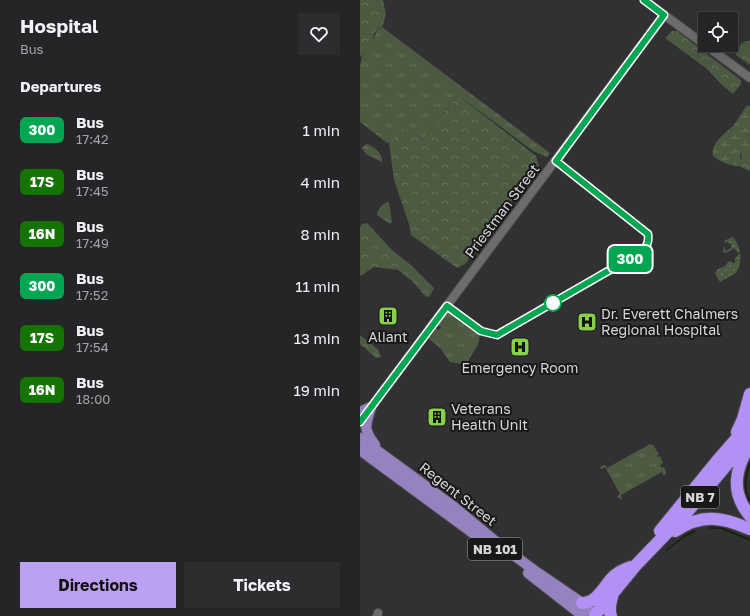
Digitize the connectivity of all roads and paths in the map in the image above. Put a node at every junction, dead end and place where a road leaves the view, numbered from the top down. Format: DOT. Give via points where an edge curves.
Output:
graph roads {
  1 [pos="644,0"];
  2 [pos="664,15"];
  3 [pos="750,78"];
  4 [pos="750,394"];
  5 [pos="371,407"];
  6 [pos="360,412"];
  7 [pos="360,422"];
  8 [pos="750,423"];
  9 [pos="750,437"];
  10 [pos="360,438"];
  11 [pos="750,444"];
  12 [pos="377,450"];
  13 [pos="361,451"];
  14 [pos="717,461"];
  15 [pos="750,516"];
  16 [pos="750,529"];
  17 [pos="660,540"];
  18 [pos="647,554"];
  19 [pos="636,565"];
  20 [pos="614,590"];
  21 [pos="582,603"];
  22 [pos="568,604"];
  23 [pos="573,616"];
  24 [pos="592,616"];
  25 [pos="611,616"];
  1 -- 2 [label="street"];
  2 -- 3 [label="street"];
  2 -- 5 [label="street, Priestman Street"];
  4 -- 14 [label="highway" via="743,419"];
  5 -- 6 [label="main road"];
  5 -- 7 [label="street, Priestman Street"];
  5 -- 12 [label="main road" via="366,433"];
  8 -- 14 [label="highway, NB 7"];
  9 -- 17 [label="highway, NB 7" via="688,511"];
  10 -- 12 [label="main road, Regent Street / NB 101"];
  11 -- 15 [label="highway" via="738,469 736,482 738,496"];
  12 -- 21 [label="main road, Regent Street / NB 101" via="453,506 500,545"];
  13 -- 22 [label="main road, Regent Street / NB 101"];
  14 -- 18 [label="highway, NB 7" via="663,526"];
  16 -- 17 [label="highway" via="728,521 704,518 682,526"];
  17 -- 18 [label="highway, NB 7"];
  18 -- 19 [label="highway, NB 7"];
  19 -- 20 [label="highway, NB 7"];
  19 -- 21 [label="highway" via="614,576 599,594"];
  20 -- 24 [label="highway, NB 7"];
  20 -- 25 [label="highway" via="610,607"];
  21 -- 24 [label="main road, Regent Street / NB 101"];
  22 -- 23 [label="main road"];
  22 -- 24 [label="main road, Regent Street / NB 101"];
}
